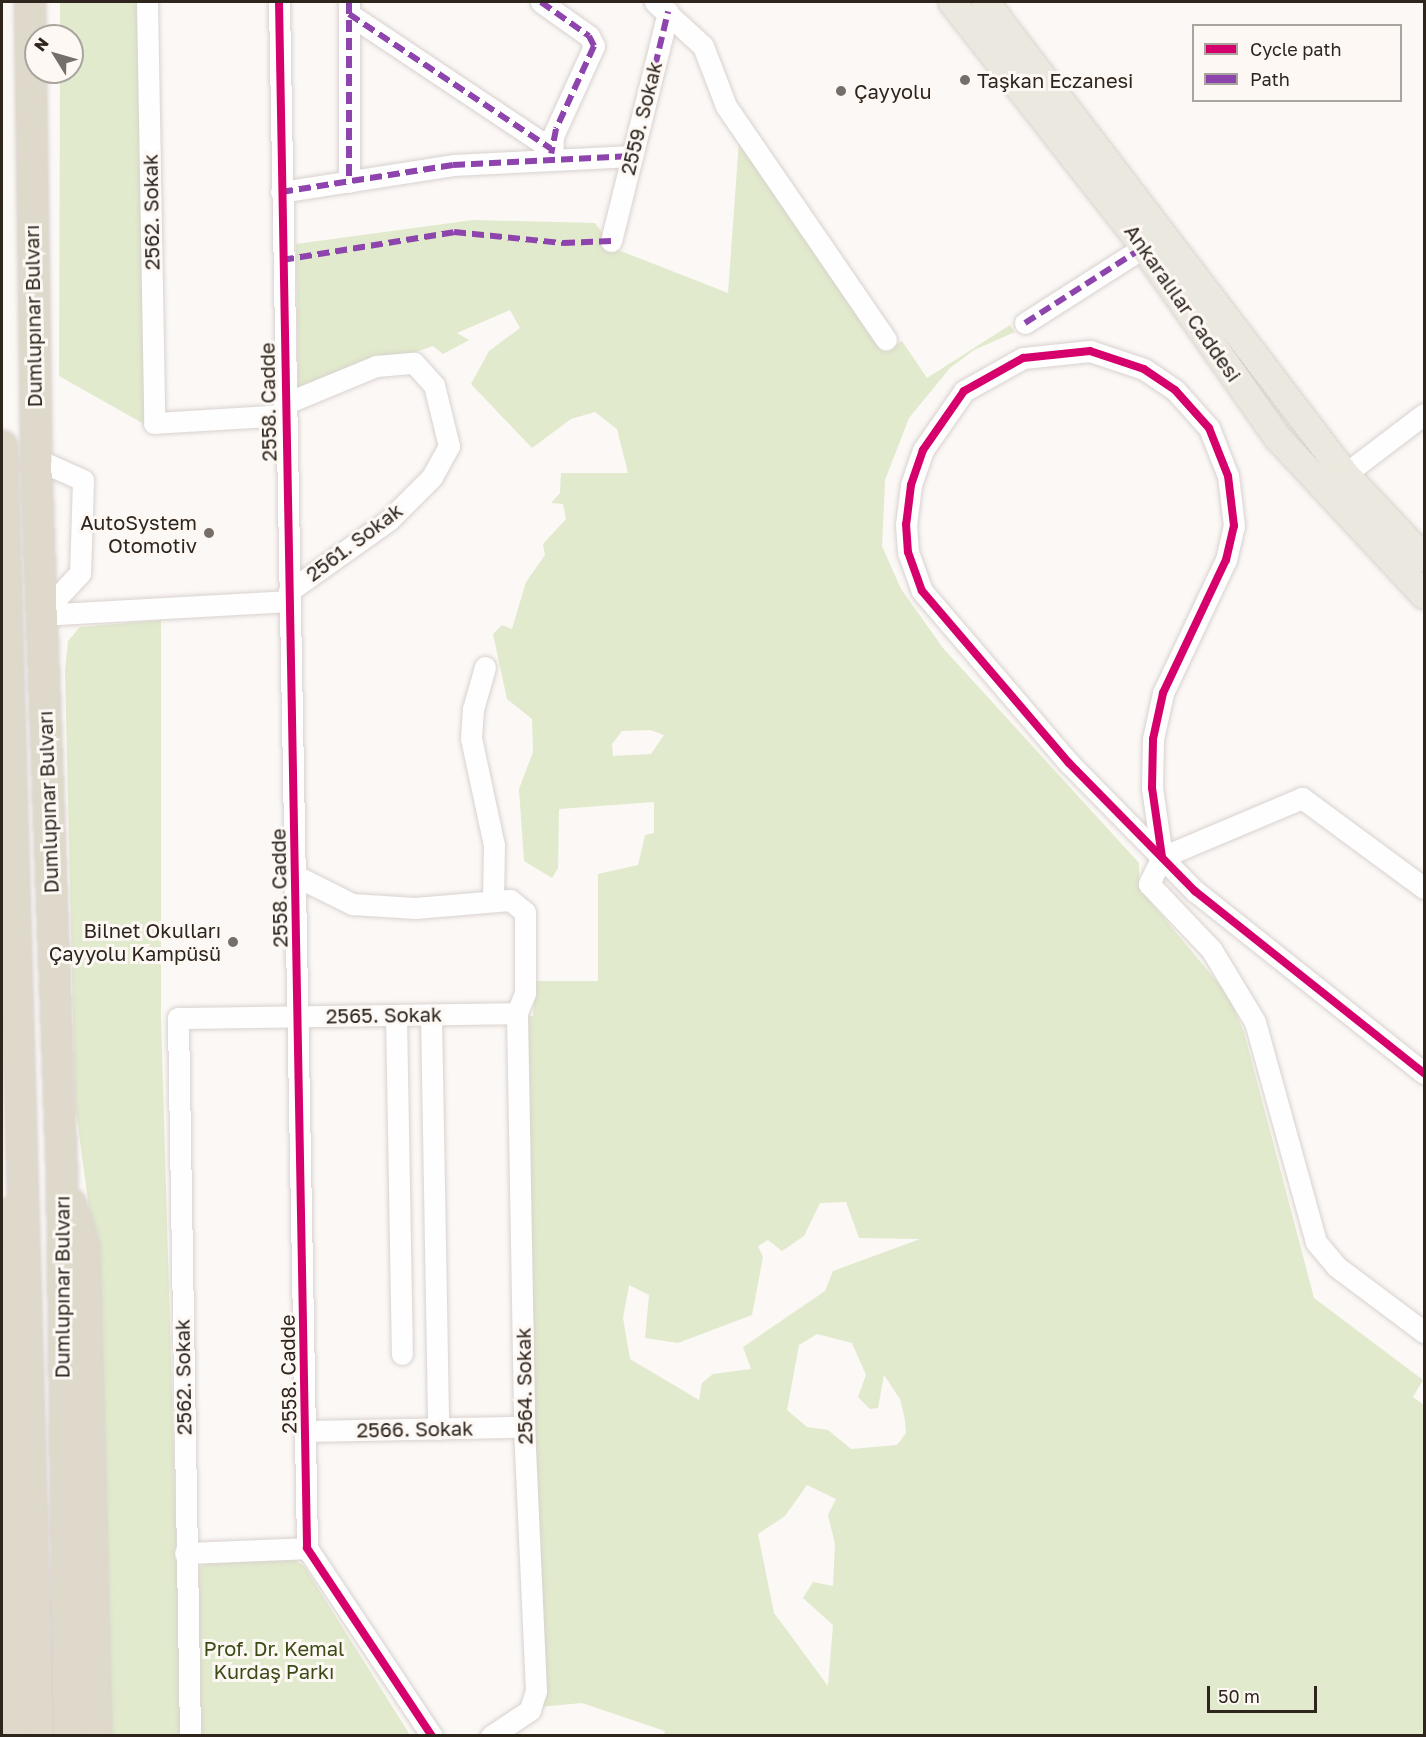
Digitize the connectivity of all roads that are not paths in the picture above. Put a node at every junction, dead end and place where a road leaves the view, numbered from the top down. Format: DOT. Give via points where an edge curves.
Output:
graph roads {
  1 [pos="30,2"];
  2 [pos="48,2"];
  3 [pos="147,2"];
  4 [pos="279,2"];
  5 [pos="541,2"];
  6 [pos="952,2"];
  7 [pos="985,2"];
  8 [pos="662,7"];
  9 [pos="349,8"];
  10 [pos="33,24"];
  11 [pos="48,24"];
  12 [pos="1033,80"];
  13 [pos="36,84"];
  14 [pos="551,154"];
  15 [pos="632,156"];
  16 [pos="349,182"];
  17 [pos="281,192"];
  18 [pos="611,241"];
  19 [pos="1144,248"];
  20 [pos="1025,323"];
  21 [pos="886,340"];
  22 [pos="284,409"];
  23 [pos="1425,414"];
  24 [pos="2,446"];
  25 [pos="36,459"];
  26 [pos="1345,474"];
  27 [pos="1322,490"];
  28 [pos="1425,558"];
  29 [pos="1425,595"];
  30 [pos="289,596"];
  31 [pos="40,615"];
  32 [pos="485,667"];
  33 [pos="1162,857"];
  34 [pos="296,876"];
  35 [pos="1425,888"];
  36 [pos="493,899"];
  37 [pos="9,1007"];
  38 [pos="517,1012"];
  39 [pos="431,1014"];
  40 [pos="396,1015"];
  41 [pos="298,1016"];
  42 [pos="178,1018"];
  43 [pos="1425,1073"];
  44 [pos="19,1166"];
  45 [pos="62,1174"];
  46 [pos="1425,1332"];
  47 [pos="402,1354"];
  48 [pos="524,1427"];
  49 [pos="438,1429"];
  50 [pos="306,1431"];
  51 [pos="307,1548"];
  52 [pos="185,1553"];
  53 [pos="12,1736"];
  54 [pos="38,1736"];
  55 [pos="69,1736"];
  56 [pos="96,1736"];
  57 [pos="190,1736"];
  58 [pos="432,1736"];
  59 [pos="491,1736"];
  1 -- 10 [label="highway, Dumlupınar Bulvarı"];
  2 -- 11 [label="highway, Dumlupınar Bulvarı"];
  3 -- 22 [label="street, 2562. Sokak" via="154,423"];
  4 -- 17 [label="street, 2558. Cadde"];
  5 -- 14 [label="street" via="590,36 594,46"];
  6 -- 12 [label="main road, Ankaralılar Caddesi"];
  7 -- 12 [label="main road, Ankaralılar Caddesi"];
  8 -- 15 [label="street, 2559. Sokak" via="654,66"];
  8 -- 21 [label="street" via="703,46 726,106"];
  9 -- 14 [label="street"];
  9 -- 16 [label="street"];
  12 -- 19 [label="main road, Ankaralılar Caddesi"];
  12 -- 26 [label="main road, Ankaralılar Caddesi"];
  13 -- 25 [label="highway, Dumlupınar Bulvarı"];
  14 -- 15 [label="street"];
  14 -- 16 [label="street"];
  15 -- 18 [label="street, 2559. Sokak"];
  16 -- 17 [label="street"];
  17 -- 22 [label="street, 2558. Cadde"];
  19 -- 20 [label="street"];
  19 -- 27 [label="main road, Ankaralılar Caddesi" via="1278,438"];
  22 -- 30 [label="street, 2558. Cadde"];
  22 -- 30 [label="street, 2561. Sokak" via="376,366 414,363 434,385 449,446 438,469 399,511"];
  23 -- 26 [label="street"];
  24 -- 37 [label="highway, Dumlupınar Bulvarı"];
  25 -- 31 [label="highway, Dumlupınar Bulvarı"];
  25 -- 31 [label="street" via="82,480 80,573"];
  26 -- 27 [label="main road"];
  26 -- 28 [label="main road, Ankaralılar Caddesi"];
  27 -- 29 [label="main road, Ankaralılar Caddesi"];
  30 -- 31 [label="street"];
  30 -- 34 [label="street, 2558. Cadde"];
  31 -- 45 [label="highway, Dumlupınar Bulvarı"];
  32 -- 36 [label="street" via="473,709 471,738 494,845"];
  33 -- 33 [label="street" via="1069,763 932,608 911,566 907,510 926,445 964,391 1023,358 1090,351 1152,374 1209,428 1228,476 1234,525 1226,560 1163,693 1153,739 1152,788"];
  33 -- 35 [label="street" via="1302,798"];
  33 -- 43 [label="street" via="1259,945"];
  33 -- 46 [label="street" via="1149,884 1211,949 1255,1022 1316,1242 1337,1267"];
  34 -- 36 [label="street" via="342,902 365,906 423,907"];
  34 -- 41 [label="street, 2558. Cadde"];
  36 -- 38 [label="street, 2564. Sokak" via="510,900 525,912 525,993"];
  37 -- 44 [label="highway, Dumlupınar Bulvarı"];
  38 -- 39 [label="street, 2565. Sokak"];
  38 -- 48 [label="street, 2564. Sokak"];
  39 -- 40 [label="street, 2565. Sokak"];
  39 -- 49 [label="street"];
  40 -- 41 [label="street, 2565. Sokak"];
  40 -- 47 [label="street"];
  41 -- 42 [label="street, 2565. Sokak"];
  41 -- 50 [label="street, 2558. Cadde"];
  42 -- 52 [label="street, 2562. Sokak"];
  44 -- 53 [label="highway" via="2,1256"];
  44 -- 54 [label="highway, Dumlupınar Bulvarı"];
  45 -- 55 [label="highway, Dumlupınar Bulvarı"];
  45 -- 56 [label="highway" via="84,1247"];
  48 -- 49 [label="street, 2566. Sokak"];
  48 -- 59 [label="street, 2564. Sokak" via="536,1691 530,1710"];
  49 -- 50 [label="street, 2566. Sokak"];
  50 -- 51 [label="street, 2558. Cadde"];
  51 -- 52 [label="street"];
  51 -- 58 [label="street"];
  52 -- 57 [label="street, 2562. Sokak"];
}
